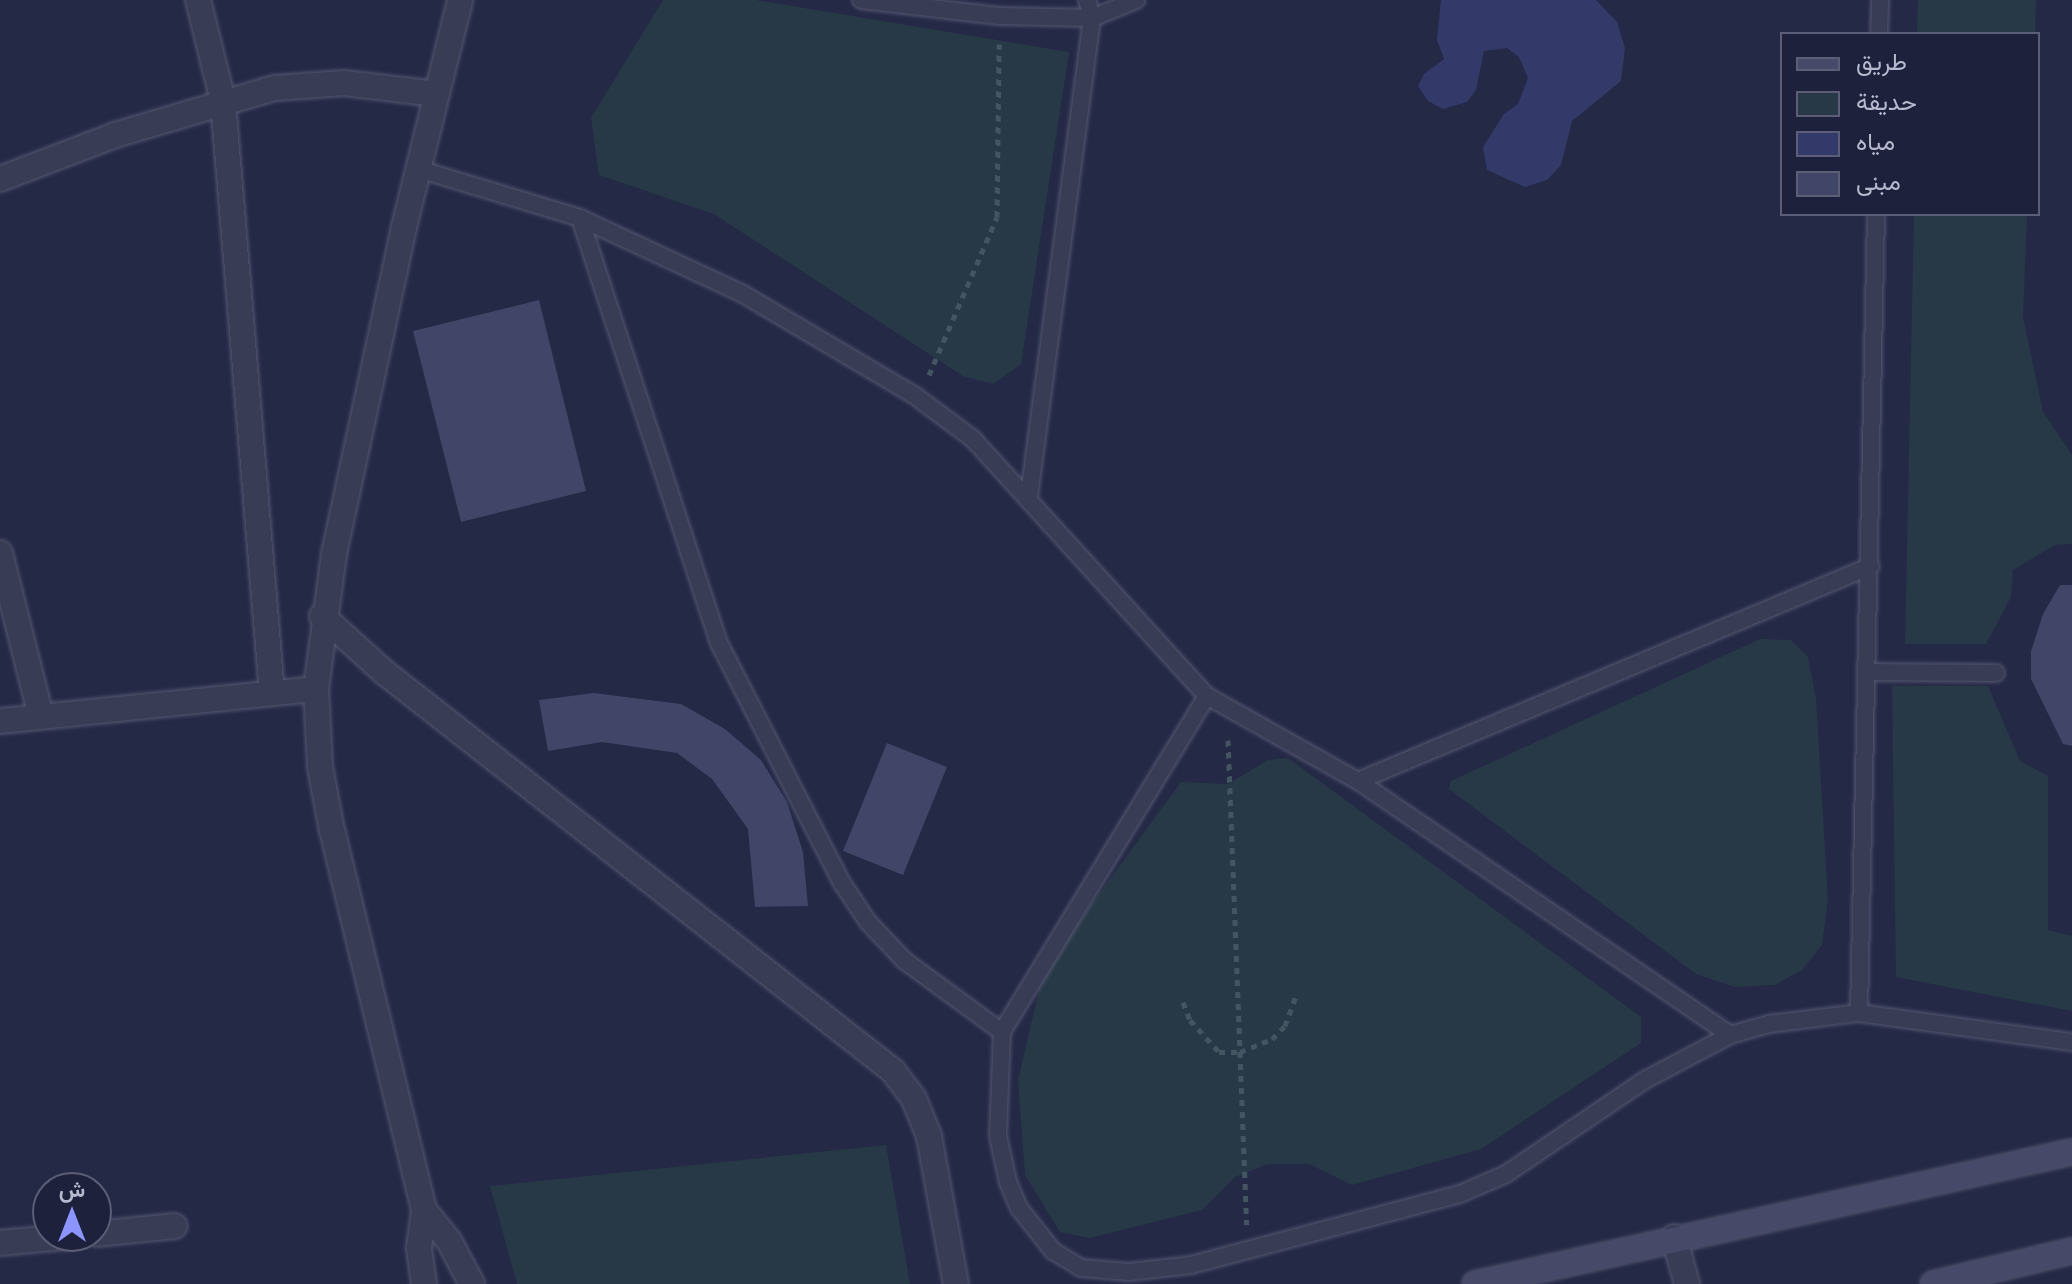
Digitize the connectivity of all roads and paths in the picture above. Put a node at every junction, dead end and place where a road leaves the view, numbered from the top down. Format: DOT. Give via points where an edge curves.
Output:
graph roads {
  1 [pos="198,0"];
  2 [pos="460,0"];
  3 [pos="861,0"];
  4 [pos="1087,0"];
  5 [pos="1136,0"];
  6 [pos="1880,0"];
  7 [pos="999,16"];
  8 [pos="1092,18"];
  9 [pos="1879,32"];
  10 [pos="436,94"];
  11 [pos="223,101"];
  12 [pos="418,169"];
  13 [pos="0,179"];
  14 [pos="1876,216"];
  15 [pos="580,218"];
  16 [pos="914,395"];
  17 [pos="1029,497"];
  18 [pos="0,553"];
  19 [pos="1871,566"];
  20 [pos="322,616"];
  21 [pos="1867,672"];
  22 [pos="1996,673"];
  23 [pos="316,689"];
  24 [pos="272,693"];
  25 [pos="1207,696"];
  26 [pos="1227,708"];
  27 [pos="41,716"];
  28 [pos="0,721"];
  29 [pos="1358,781"];
  30 [pos="1297,993"];
  31 [pos="1183,1002"];
  32 [pos="1859,1013"];
  33 [pos="1002,1032"];
  34 [pos="1730,1035"];
  35 [pos="2072,1042"];
  36 [pos="1240,1052"];
  37 [pos="2072,1152"];
  38 [pos="424,1210"];
  39 [pos="175,1226"];
  40 [pos="112,1232"];
  41 [pos="1674,1237"];
  42 [pos="32,1240"];
  43 [pos="0,1243"];
  44 [pos="1247,1250"];
  45 [pos="2072,1251"];
  46 [pos="424,1284"];
  47 [pos="472,1284"];
  48 [pos="956,1284"];
  49 [pos="1475,1284"];
  50 [pos="1687,1284"];
  51 [pos="1933,1284"];
  1 -- 11 [label="street"];
  2 -- 10 [label="street"];
  3 -- 7 [label="lane"];
  4 -- 8 [label="lane"];
  5 -- 8 [label="lane"];
  6 -- 9 [label="lane"];
  7 -- 8 [label="lane"];
  7 -- 16 [label="path" via="997,217 937,364"];
  8 -- 17 [label="lane"];
  10 -- 11 [label="street" via="309,84"];
  10 -- 12 [label="street"];
  11 -- 13 [label="street"];
  11 -- 24 [label="street"];
  12 -- 15 [label="lane"];
  12 -- 20 [label="street"];
  14 -- 19 [label="lane"];
  15 -- 16 [label="lane" via="743,294"];
  15 -- 33 [label="lane" via="719,643 842,883 868,922 905,961"];
  16 -- 17 [label="lane" via="973,439"];
  17 -- 25 [label="lane"];
  18 -- 27 [label="street"];
  19 -- 21 [label="lane"];
  19 -- 29 [label="lane"];
  20 -- 23 [label="street"];
  20 -- 48 [label="street" via="384,672 893,1071 914,1099 929,1136"];
  21 -- 22 [label="lane"];
  21 -- 32 [label="lane"];
  23 -- 24 [label="street"];
  23 -- 38 [label="street" via="320,767 332,831"];
  24 -- 27 [label="street"];
  25 -- 26 [label="lane"];
  25 -- 33 [label="lane"];
  26 -- 29 [label="lane"];
  26 -- 36 [label="path"];
  27 -- 28 [label="street"];
  29 -- 34 [label="lane"];
  30 -- 36 [label="path" via="1285,1026 1272,1039"];
  31 -- 36 [label="path" via="1190,1020 1219,1052"];
  32 -- 34 [label="lane" via="1769,1024"];
  32 -- 35 [label="lane"];
  33 -- 44 [label="lane" via="998,1136 1008,1182 1019,1208 1053,1251 1081,1268 1129,1272 1191,1265"];
  34 -- 44 [label="lane" via="1645,1080 1506,1174 1460,1194"];
  36 -- 44 [label="path"];
  37 -- 41 [label="main road"];
  38 -- 46 [label="street" via="419,1247"];
  38 -- 47 [label="street" via="449,1241"];
  39 -- 40 [label="street"];
  41 -- 49 [label="main road"];
  41 -- 50 [label="street"];
  42 -- 43 [label="street"];
  45 -- 51 [label="main road"];
}
